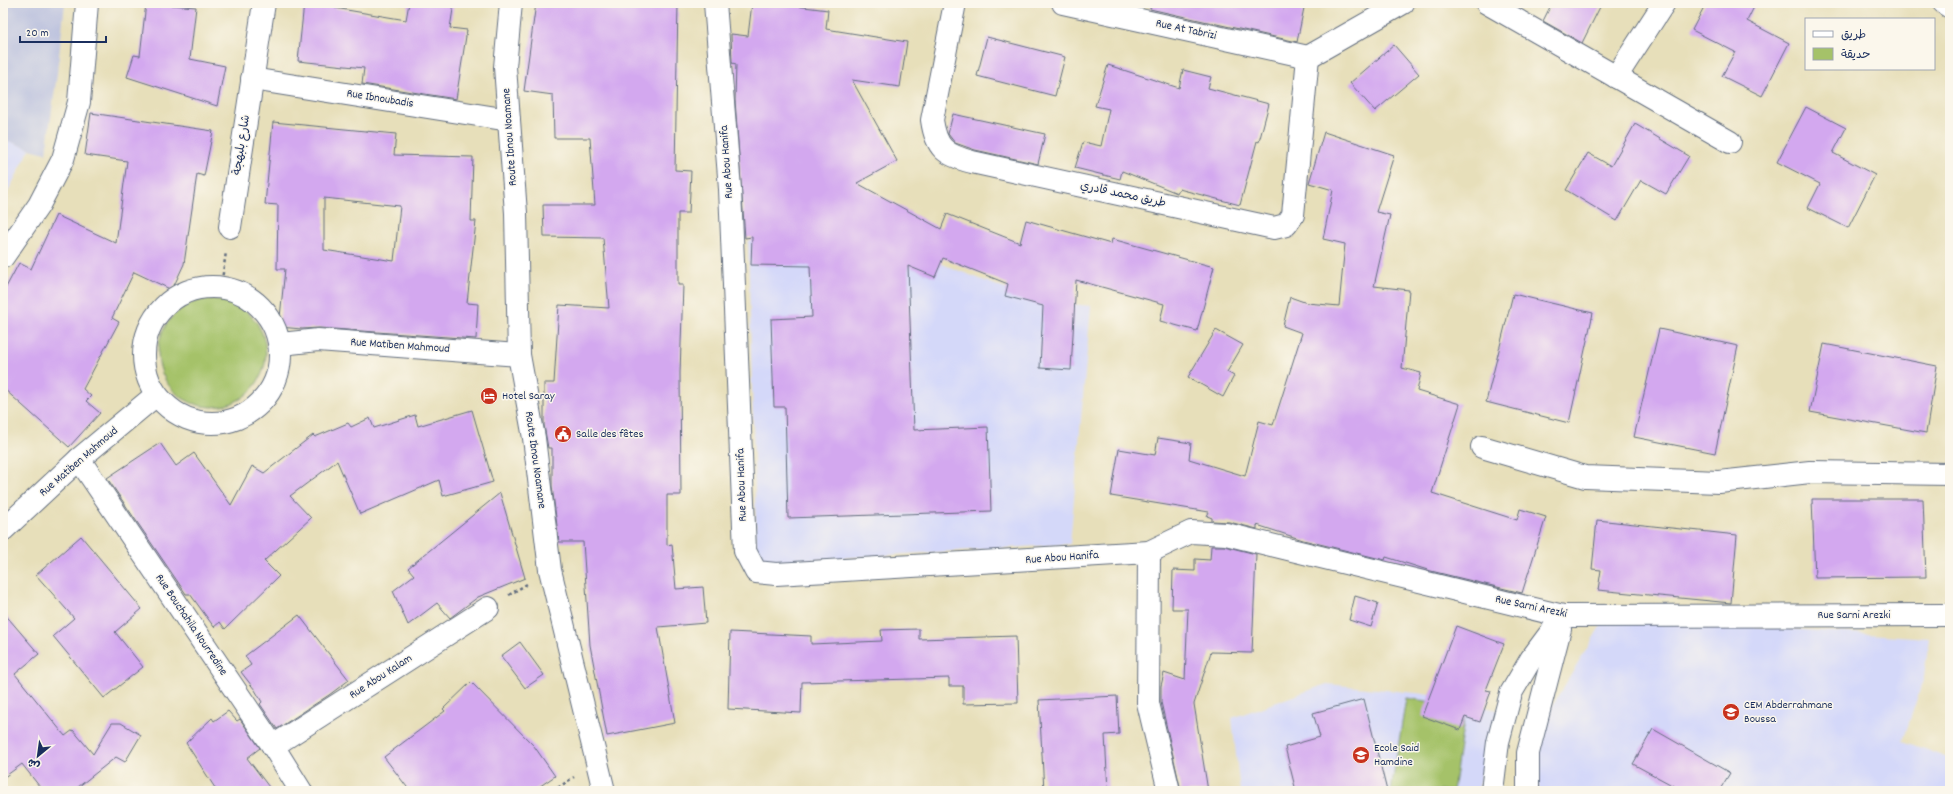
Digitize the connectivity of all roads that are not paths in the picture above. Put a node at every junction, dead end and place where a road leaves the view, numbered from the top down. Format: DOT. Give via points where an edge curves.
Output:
graph roads {
  1 [pos="87,3"];
  2 [pos="264,3"];
  3 [pos="511,3"];
  4 [pos="715,3"];
  5 [pos="955,3"];
  6 [pos="1064,3"];
  7 [pos="1403,3"];
  8 [pos="1487,3"];
  9 [pos="1664,3"];
  10 [pos="1944,3"];
  11 [pos="1950,7"];
  12 [pos="1308,57"];
  13 [pos="1616,77"];
  14 [pos="252,79"];
  15 [pos="509,120"];
  16 [pos="1730,142"];
  17 [pos="230,227"];
  18 [pos="3,257"];
  19 [pos="281,344"];
  20 [pos="519,355"];
  21 [pos="156,395"];
  22 [pos="1482,447"];
  23 [pos="80,460"];
  24 [pos="1950,474"];
  25 [pos="3,530"];
  26 [pos="1149,552"];
  27 [pos="488,608"];
  28 [pos="1950,615"];
  29 [pos="1563,616"];
  30 [pos="273,746"];
  31 [pos="301,791"];
  32 [pos="604,791"];
  33 [pos="1169,791"];
  34 [pos="1492,791"];
  35 [pos="1528,791"];
  1 -- 18 [label="street" via="79,102 63,159 39,205"];
  2 -- 14 [label="street, شارع بلبهجة"];
  3 -- 15 [label="street, Route Ibnou Noamane" via="505,67"];
  4 -- 26 [label="street, Rue Abou Hanifa" via="730,189 745,551 756,572 776,574"];
  5 -- 12 [label="street, طريق محمد قادري" via="932,120 934,136 941,148 955,158 1274,228 1286,225 1292,215"];
  6 -- 12 [label="street, Rue At Tabrizi"];
  7 -- 12 [label="street"];
  8 -- 13 [label="street"];
  9 -- 13 [label="street"];
  10 -- 11 [label="street"];
  13 -- 16 [label="street"];
  14 -- 15 [label="street, Rue Ibnoubadis"];
  14 -- 17 [label="street, شارع بلبهجة"];
  15 -- 20 [label="street, Route Ibnou Noamane" via="516,213"];
  19 -- 20 [label="street, Rue Matiben Mahmoud" via="318,340"];
  19 -- 21 [label="street" via="281,366 268,396 251,412 229,422 204,424 181,416"];
  19 -- 21 [label="street" via="277,330 264,310 246,294 232,288 208,286 185,291 164,305 150,325 143,348 145,372"];
  20 -- 32 [label="street, Route Ibnou Noamane" via="534,438 550,570"];
  21 -- 23 [label="street, Rue Matiben Mahmoud"];
  22 -- 24 [label="street" via="1585,477 1719,482 1810,472"];
  23 -- 25 [label="street, Rue Matiben Mahmoud"];
  23 -- 30 [label="street, Rue Bouchahila Nourredine"];
  26 -- 29 [label="street, Rue Sarni Arezki" via="1191,532 1226,534"];
  26 -- 33 [label="street" via="1148,703"];
  27 -- 30 [label="street, Rue Abou Kalam"];
  28 -- 29 [label="street, Rue Sarni Arezki"];
  29 -- 34 [label="street" via="1531,659 1511,693 1498,742"];
  29 -- 35 [label="street" via="1528,753"];
  30 -- 31 [label="street, Rue Bouchahila Nourredine"];
}
